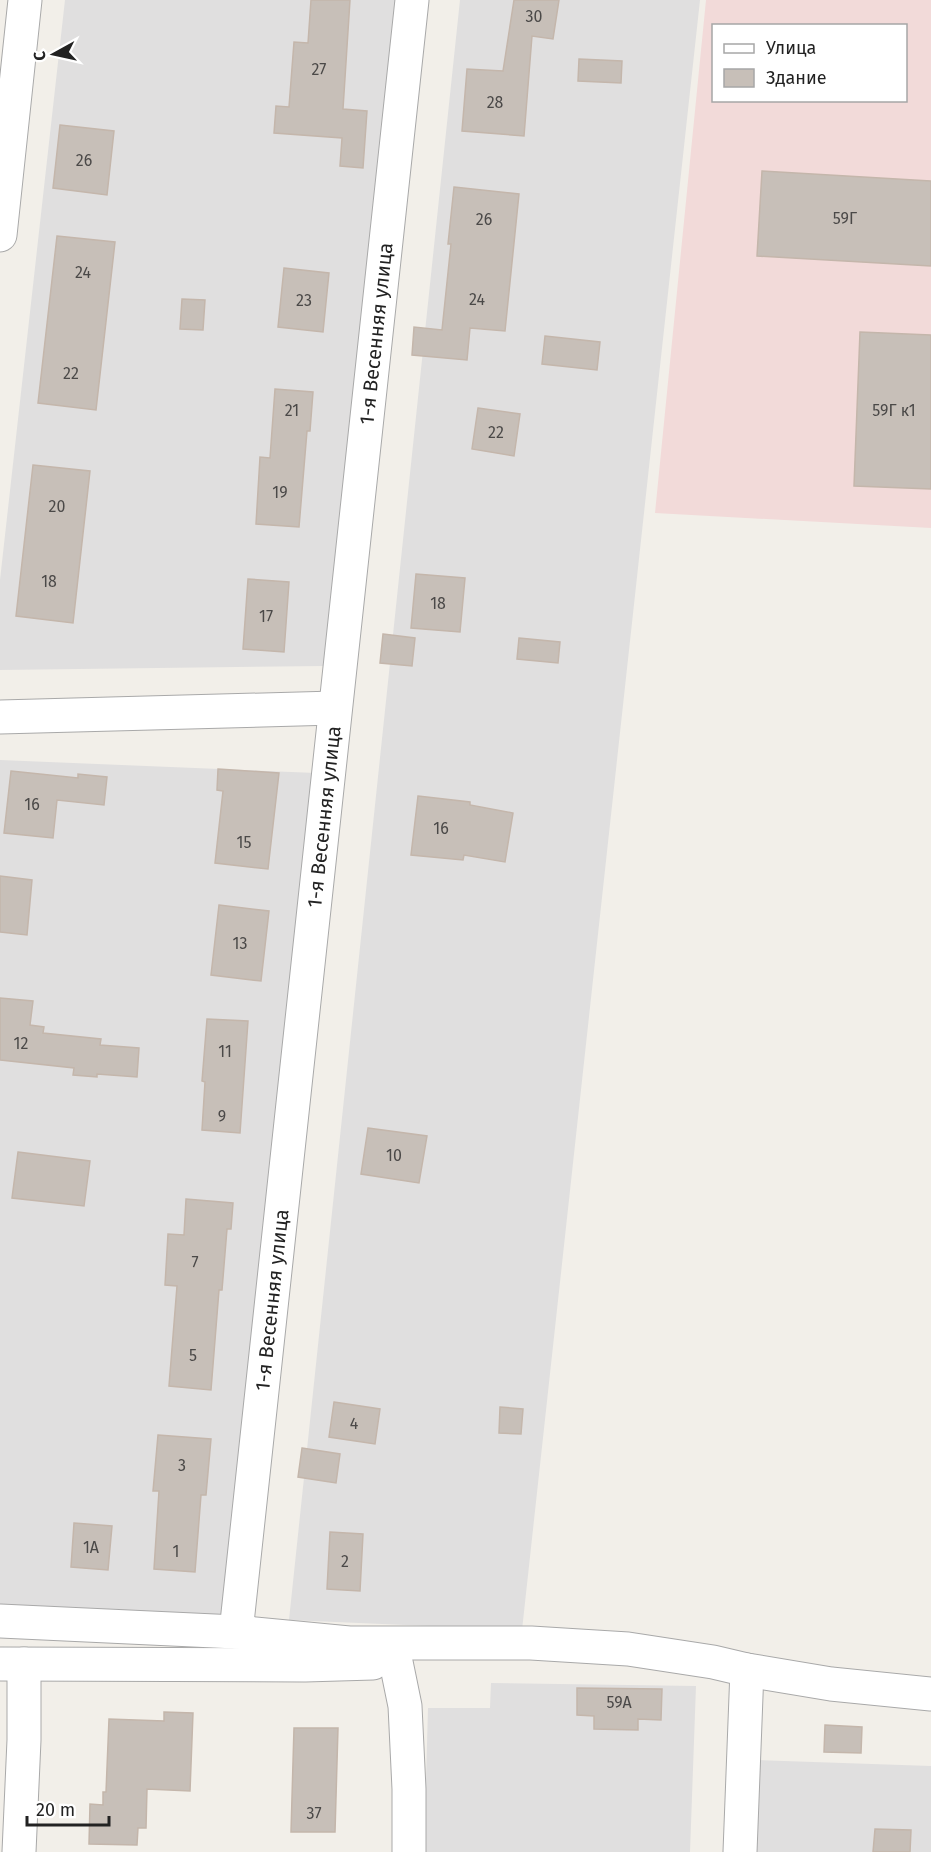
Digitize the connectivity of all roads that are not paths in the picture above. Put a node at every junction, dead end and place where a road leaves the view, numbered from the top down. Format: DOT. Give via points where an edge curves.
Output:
graph roads {
  1 [pos="25,0"];
  2 [pos="412,0"];
  3 [pos="0,235"];
  4 [pos="335,708"];
  5 [pos="0,717"];
  6 [pos="0,1621"];
  7 [pos="236,1632"];
  8 [pos="349,1643"];
  9 [pos="531,1643"];
  10 [pos="396,1662"];
  11 [pos="12,1664"];
  12 [pos="747,1670"];
  13 [pos="931,1694"];
  14 [pos="19,1852"];
  15 [pos="409,1852"];
  16 [pos="741,1852"];
  1 -- 3 [label="street"];
  2 -- 4 [label="street, 1-я Весенняя улица"];
  4 -- 5 [label="street"];
  4 -- 7 [label="street, 1-я Весенняя улица"];
  6 -- 7 [label="street"];
  7 -- 8 [label="street"];
  8 -- 9 [label="street"];
  8 -- 10 [label="street"];
  9 -- 10 [label="street" via="441,1660"];
  9 -- 12 [label="street" via="628,1649"];
  10 -- 11 [label="street"];
  10 -- 15 [label="street" via="405,1706"];
  11 -- 14 [label="street" via="24,1740"];
  12 -- 13 [label="street" via="831,1684"];
  12 -- 16 [label="street"];
}
